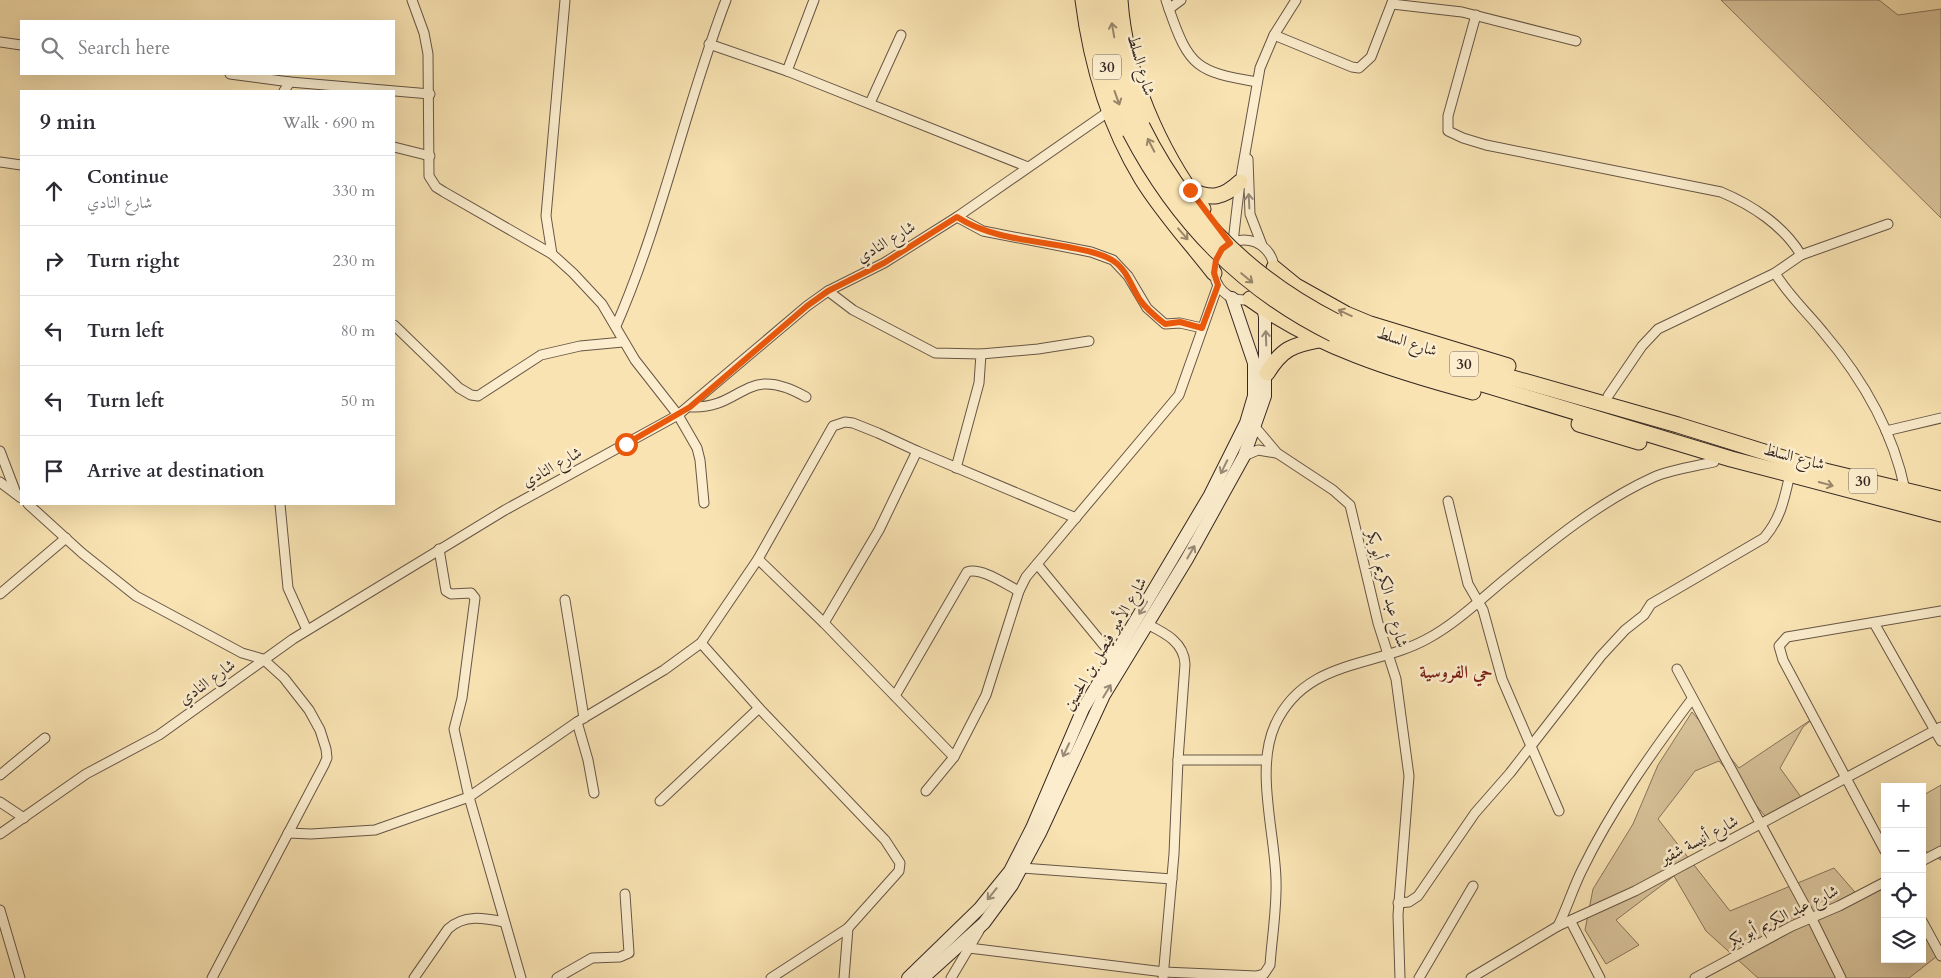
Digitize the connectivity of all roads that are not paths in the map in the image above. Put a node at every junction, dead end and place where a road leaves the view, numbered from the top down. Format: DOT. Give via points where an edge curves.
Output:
graph roads {
  1 [pos="412,0"];
  2 [pos="565,0"];
  3 [pos="726,0"];
  4 [pos="814,0"];
  5 [pos="1083,0"];
  6 [pos="1095,0"];
  7 [pos="1109,0"];
  8 [pos="1120,0"];
  9 [pos="1181,0"];
  10 [pos="1296,0"];
  11 [pos="1392,2"];
  12 [pos="1167,4"];
  13 [pos="1437,4"];
  14 [pos="1476,15"];
  15 [pos="1274,34"];
  16 [pos="902,36"];
  17 [pos="0,42"];
  18 [pos="1576,42"];
  19 [pos="709,44"];
  20 [pos="20,45"];
  21 [pos="787,71"];
  22 [pos="238,75"];
  23 [pos="290,82"];
  24 [pos="1257,82"];
  25 [pos="285,90"];
  26 [pos="383,90"];
  27 [pos="395,91"];
  28 [pos="430,94"];
  29 [pos="870,103"];
  30 [pos="1108,112"];
  31 [pos="1136,129"];
  32 [pos="1248,138"];
  33 [pos="395,148"];
  34 [pos="430,156"];
  35 [pos="0,162"];
  36 [pos="20,165"];
  37 [pos="1028,167"];
  38 [pos="1240,182"];
  39 [pos="1190,190"];
  40 [pos="957,217"];
  41 [pos="1888,224"];
  42 [pos="1232,243"];
  43 [pos="1262,247"];
  44 [pos="552,254"];
  45 [pos="1801,255"];
  46 [pos="1274,268"];
  47 [pos="1775,273"];
  48 [pos="1216,279"];
  49 [pos="828,291"];
  50 [pos="1232,298"];
  51 [pos="1258,301"];
  52 [pos="395,326"];
  53 [pos="616,326"];
  54 [pos="1202,328"];
  55 [pos="1319,340"];
  56 [pos="1088,341"];
  57 [pos="623,342"];
  58 [pos="981,354"];
  59 [pos="1267,373"];
  60 [pos="806,397"];
  61 [pos="1602,399"];
  62 [pos="690,407"];
  63 [pos="678,416"];
  64 [pos="1941,418"];
  65 [pos="1255,427"];
  66 [pos="1886,431"];
  67 [pos="0,451"];
  68 [pos="917,451"];
  69 [pos="1276,453"];
  70 [pos="1244,456"];
  71 [pos="1714,462"];
  72 [pos="956,468"];
  73 [pos="1784,473"];
  74 [pos="0,482"];
  75 [pos="1905,490"];
  76 [pos="18,496"];
  77 [pos="1941,499"];
  78 [pos="1448,501"];
  79 [pos="704,503"];
  80 [pos="29,505"];
  81 [pos="280,505"];
  82 [pos="1941,514"];
  83 [pos="1076,518"];
  84 [pos="66,538"];
  85 [pos="439,549"];
  86 [pos="758,559"];
  87 [pos="1037,564"];
  88 [pos="1019,591"];
  89 [pos="0,594"];
  90 [pos="565,600"];
  91 [pos="1478,601"];
  92 [pos="1941,611"];
  93 [pos="1874,623"];
  94 [pos="824,624"];
  95 [pos="1147,624"];
  96 [pos="307,630"];
  97 [pos="701,643"];
  98 [pos="1389,655"];
  99 [pos="1113,657"];
  100 [pos="263,659"];
  101 [pos="1121,668"];
  102 [pos="1677,669"];
  103 [pos="894,696"];
  104 [pos="1692,699"];
  105 [pos="759,708"];
  106 [pos="581,720"];
  107 [pos="1938,729"];
  108 [pos="45,738"];
  109 [pos="1941,741"];
  110 [pos="1529,746"];
  111 [pos="954,757"];
  112 [pos="1178,760"];
  113 [pos="1265,760"];
  114 [pos="0,775"];
  115 [pos="1845,778"];
  116 [pos="926,791"];
  117 [pos="594,793"];
  118 [pos="469,797"];
  119 [pos="0,802"];
  120 [pos="660,802"];
  121 [pos="1559,811"];
  122 [pos="24,818"];
  123 [pos="1761,824"];
  124 [pos="288,833"];
  125 [pos="0,834"];
  126 [pos="1881,844"];
  127 [pos="1941,851"];
  128 [pos="1926,859"];
  129 [pos="1022,868"];
  130 [pos="1172,879"];
  131 [pos="1881,884"];
  132 [pos="1473,886"];
  133 [pos="625,894"];
  134 [pos="1398,903"];
  135 [pos="1568,904"];
  136 [pos="0,910"];
  137 [pos="1582,917"];
  138 [pos="1811,917"];
  139 [pos="504,922"];
  140 [pos="1571,922"];
  141 [pos="984,923"];
  142 [pos="1558,926"];
  143 [pos="848,928"];
  144 [pos="1926,928"];
  145 [pos="969,948"];
  146 [pos="1941,956"];
  147 [pos="1164,975"];
  148 [pos="20,978"];
  149 [pos="212,978"];
  150 [pos="414,978"];
  151 [pos="521,978"];
  152 [pos="557,978"];
  153 [pos="771,978"];
  154 [pos="844,978"];
  155 [pos="908,978"];
  156 [pos="922,978"];
  157 [pos="951,978"];
  158 [pos="1400,978"];
  159 [pos="1419,978"];
  160 [pos="1471,978"];
  161 [pos="1600,978"];
  162 [pos="1695,978"];
  163 [pos="1841,978"];
  1 -- 28 [label="street" via="426,43"];
  2 -- 44 [label="street" via="546,216"];
  3 -- 19 [label="street"];
  4 -- 21 [label="street"];
  5 -- 30 [label="main road" via="1089,39"];
  6 -- 31 [label="main road, شارع السلط / 30, one-way" via="1106,64"];
  31 -- 7 [label="main road, شارع السلط / 30, one-way"];
  8 -- 39 [label="main road" via="1138,84 1153,122"];
  9 -- 12 [label="street"];
  10 -- 15 [label="street"];
  11 -- 13 [label="street"];
  11 -- 15 [label="street" via="1371,57 1359,68"];
  12 -- 24 [label="street" via="1180,42 1196,64 1220,76"];
  13 -- 14 [label="street"];
  14 -- 18 [label="street"];
  14 -- 45 [label="street" via="1447,121 1448,131 1486,145 1721,192 1783,231"];
  15 -- 24 [label="street"];
  16 -- 29 [label="street"];
  17 -- 20 [label="street"];
  19 -- 21 [label="street"];
  19 -- 53 [label="street" via="643,257"];
  21 -- 29 [label="street"];
  22 -- 23 [label="street"];
  23 -- 25 [label="street"];
  23 -- 26 [label="street"];
  24 -- 32 [label="street"];
  27 -- 28 [label="street"];
  28 -- 34 [label="street"];
  29 -- 37 [label="street"];
  30 -- 37 [label="street, شارع النادي"];
  30 -- 48 [label="main road, one-way" via="1142,180"];
  61 -- 31 [label="main road, شارع السلط / 30, one-way, bridge" via="1404,347 1348,328 1311,309 1269,280 1208,227"];
  31 -- 73 [label="main road, شارع السلط / 30, one-way, bridge" via="1162,190 1201,237 1256,285 1302,318 1346,340 1394,358"];
  32 -- 38 [label="street"];
  43 -- 32 [label="street, one-way" via="1250,214"];
  33 -- 34 [label="street"];
  34 -- 44 [label="street" via="429,176 436,187"];
  35 -- 36 [label="street"];
  37 -- 40 [label="street, شارع النادي"];
  38 -- 39 [label="main road" via="1227,193 1214,197"];
  38 -- 42 [label="street"];
  39 -- 42 [label="main road"];
  40 -- 49 [label="street, شارع النادي" via="884,263"];
  40 -- 54 [label="street" via="983,231 1108,258 1128,276 1147,308 1165,324 1180,322"];
  41 -- 45 [label="street"];
  42 -- 43 [label="street" via="1252,241"];
  42 -- 48 [label="street" via="1218,254"];
  43 -- 46 [label="street"];
  44 -- 53 [label="street" via="591,292"];
  45 -- 47 [label="street"];
  46 -- 51 [label="street" via="1269,286"];
  61 -- 46 [label="main road, one-way" via="1370,324 1320,301"];
  47 -- 61 [label="street" via="1658,330"];
  47 -- 66 [label="street" via="1846,361 1871,399"];
  48 -- 50 [label="street"];
  48 -- 54 [label="street"];
  49 -- 58 [label="street" via="853,310 935,353"];
  49 -- 62 [label="street, شارع النادي"];
  50 -- 51 [label="street"];
  50 -- 99 [label="street, شارع الأمير فيصل بن الحسين, one-way" via="1254,363 1251,411 1210,495"];
  51 -- 55 [label="main road"];
  59 -- 51 [label="street, شارع الأمير فيصل بن الحسين, one-way"];
  52 -- 57 [label="street" via="459,388 478,396 541,355"];
  53 -- 57 [label="street"];
  54 -- 83 [label="street" via="1179,395"];
  55 -- 59 [label="main road" via="1282,352"];
  55 -- 71 [label="main road" via="1402,372"];
  56 -- 58 [label="street"];
  57 -- 63 [label="street"];
  58 -- 72 [label="street" via="979,383"];
  59 -- 65 [label="street, شارع الأمير فيصل بن الحسين" via="1265,396"];
  60 -- 62 [label="street" via="765,382 711,406"];
  61 -- 75 [label="main road, شارع السلط / 30" via="1694,420 1739,443 1853,478"];
  62 -- 63 [label="street, شارع النادي"];
  63 -- 79 [label="street" via="697,448"];
  63 -- 85 [label="street, شارع النادي" via="552,483"];
  64 -- 66 [label="street"];
  65 -- 69 [label="street, شارع عبد الكريم أبو بكر"];
  65 -- 70 [label="street, شارع الأمير فيصل بن الحسين"];
  66 -- 75 [label="street"];
  67 -- 76 [label="street"];
  68 -- 72 [label="street"];
  68 -- 86 [label="street" via="853,423 833,426"];
  68 -- 94 [label="street" via="879,530"];
  69 -- 70 [label="street" via="1258,450"];
  69 -- 98 [label="street, شارع عبد الكريم أبو بكر" via="1333,490 1350,506 1378,623"];
  95 -- 70 [label="street, شارع الأمير فيصل بن الحسين, one-way"];
  71 -- 73 [label="main road" via="1763,473"];
  71 -- 91 [label="street" via="1655,476 1612,499 1560,535"];
  72 -- 83 [label="street"];
  73 -- 82 [label="main road, شارع السلط / 30, one-way"];
  73 -- 110 [label="street" via="1780,514 1776,525 1764,538 1651,604 1644,615 1601,656"];
  74 -- 76 [label="street"];
  75 -- 77 [label="main road, شارع السلط / 30"];
  78 -- 91 [label="street" via="1465,577"];
  80 -- 84 [label="street"];
  81 -- 96 [label="street" via="287,583"];
  83 -- 87 [label="street"];
  84 -- 89 [label="street"];
  84 -- 100 [label="street" via="136,596 242,653"];
  85 -- 96 [label="street, شارع النادي"];
  85 -- 118 [label="street" via="446,591 451,594 470,593 475,598 462,698 454,729"];
  86 -- 94 [label="street"];
  86 -- 97 [label="street"];
  87 -- 88 [label="street"];
  87 -- 99 [label="street"];
  88 -- 103 [label="street" via="973,570 967,572"];
  88 -- 111 [label="street" via="990,686"];
  90 -- 106 [label="street"];
  91 -- 98 [label="street" via="1436,634"];
  91 -- 110 [label="street" via="1496,663"];
  92 -- 93 [label="street"];
  93 -- 107 [label="street"];
  93 -- 115 [label="street" via="1787,637 1779,646 1783,660"];
  94 -- 103 [label="street"];
  95 -- 101 [label="street, شارع الأمير فيصل بن الحسين"];
  95 -- 112 [label="street" via="1168,636 1184,653"];
  96 -- 100 [label="street, شارع النادي"];
  97 -- 105 [label="street"];
  97 -- 106 [label="street" via="664,670"];
  98 -- 113 [label="street" via="1345,666 1305,688 1283,710"];
  98 -- 134 [label="street, شارع عبد الكريم أبو بكر" via="1400,698 1409,776"];
  99 -- 101 [label="street"];
  99 -- 155 [label="street, شارع الأمير فيصل بن الحسين, one-way" via="1083,709 1010,871 980,908"];
  100 -- 122 [label="street, شارع النادي" via="160,735 86,774"];
  100 -- 124 [label="street" via="284,678 309,710 326,750 324,765"];
  129 -- 101 [label="street, شارع الأمير فيصل بن الحسين, one-way" via="1081,741"];
  102 -- 104 [label="street"];
  103 -- 111 [label="street"];
  104 -- 123 [label="street"];
  104 -- 135 [label="street" via="1603,831 1581,871"];
  105 -- 120 [label="street"];
  105 -- 143 [label="street" via="898,857 899,870"];
  106 -- 117 [label="street"];
  106 -- 118 [label="street"];
  107 -- 109 [label="street"];
  107 -- 115 [label="street, شارع أنيسة شقير"];
  108 -- 114 [label="street"];
  110 -- 121 [label="street"];
  110 -- 134 [label="street" via="1465,826 1418,896 1409,902"];
  111 -- 116 [label="street"];
  112 -- 113 [label="street"];
  112 -- 130 [label="street"];
  113 -- 147 [label="street" via="1276,882 1268,970 1256,976"];
  115 -- 123 [label="street, شارع أنيسة شقير"];
  115 -- 126 [label="street"];
  118 -- 124 [label="street" via="375,830"];
  118 -- 139 [label="street"];
  119 -- 122 [label="street"];
  122 -- 125 [label="street, شارع النادي"];
  123 -- 137 [label="street, شارع أنيسة شقير"];
  123 -- 138 [label="street"];
  124 -- 149 [label="street"];
  127 -- 128 [label="street"];
  129 -- 130 [label="street"];
  129 -- 141 [label="street, شارع الأمير فيصل بن الحسين"];
  130 -- 147 [label="street"];
  131 -- 138 [label="street, شارع عبد الكريم أبو بكر"];
  132 -- 159 [label="street"];
  133 -- 152 [label="street" via="629,953 620,957 592,958"];
  134 -- 158 [label="street, شارع عبد الكريم أبو بكر"];
  135 -- 137 [label="street"];
  135 -- 142 [label="street"];
  136 -- 148 [label="street"];
  137 -- 140 [label="street, شارع أنيسة شقير"];
  138 -- 162 [label="street, شارع عبد الكريم أبو بكر"];
  138 -- 163 [label="street"];
  139 -- 150 [label="street" via="477,918 455,922"];
  139 -- 151 [label="street"];
  140 -- 142 [label="street, شارع أنيسة شقير"];
  140 -- 161 [label="street"];
  141 -- 145 [label="street"];
  141 -- 156 [label="street, شارع الأمير فيصل بن الحسين"];
  142 -- 160 [label="street, شارع أنيسة شقير"];
  143 -- 153 [label="street"];
  143 -- 154 [label="street"];
  144 -- 146 [label="street"];
  145 -- 147 [label="street"];
  145 -- 157 [label="street"];
}
